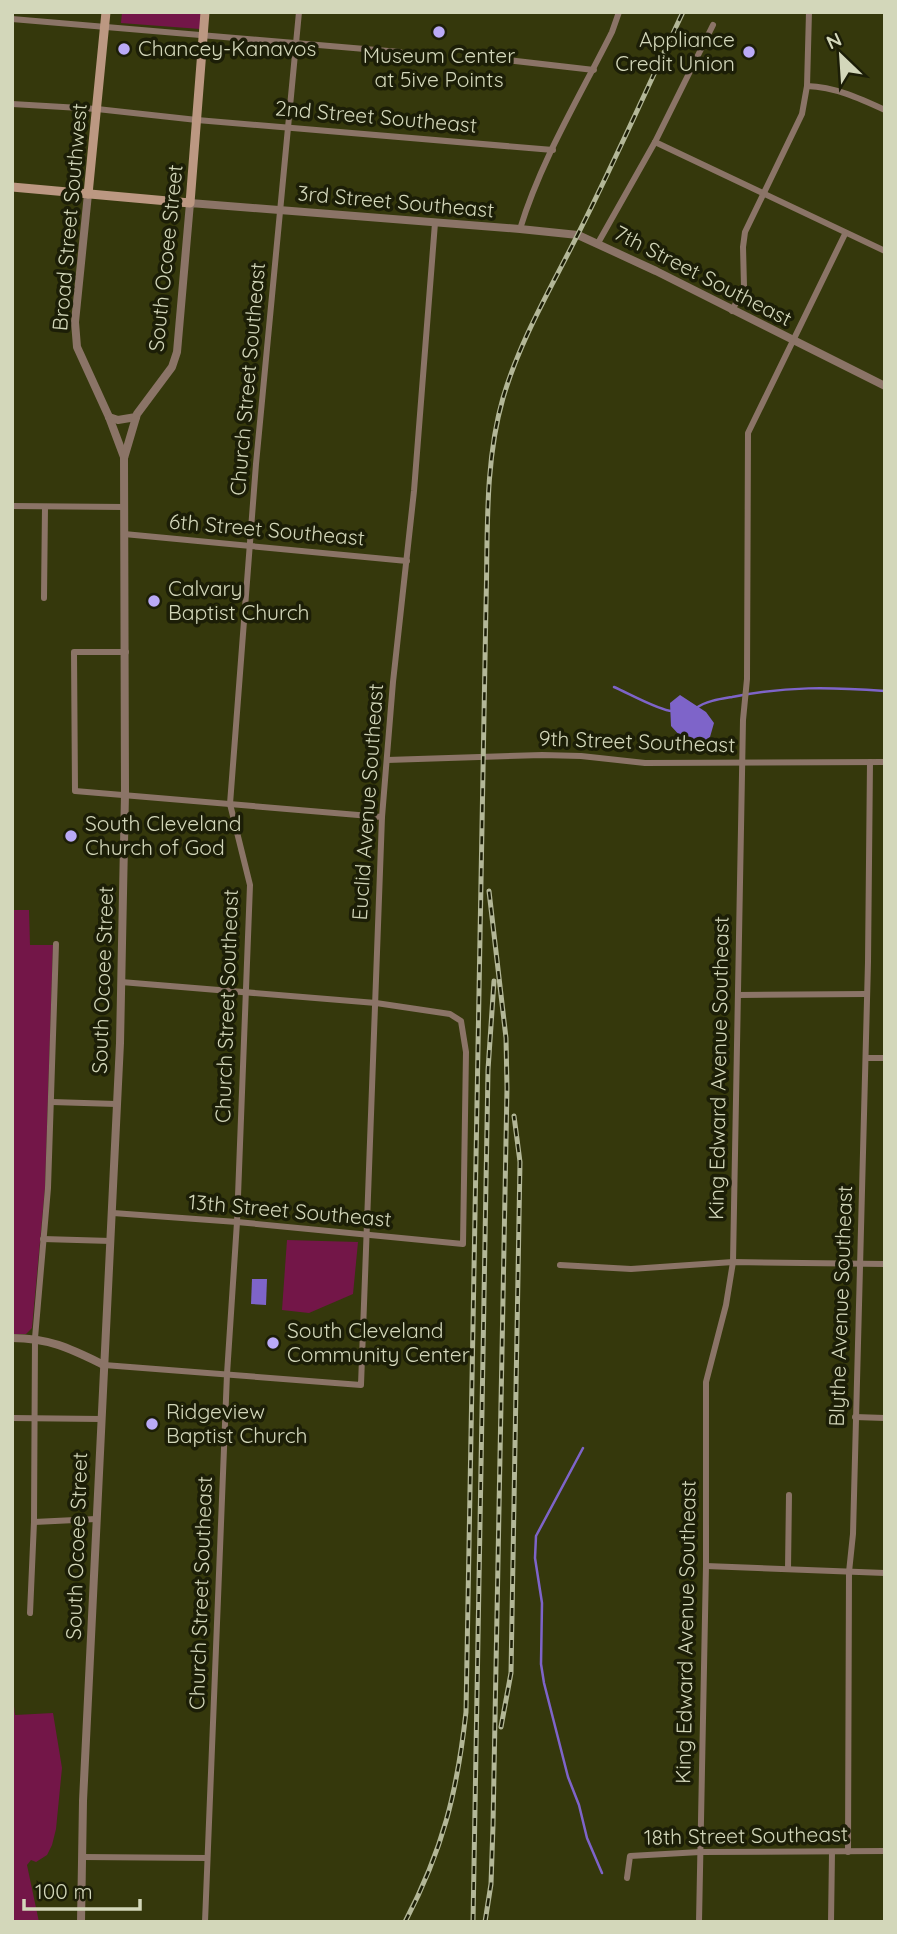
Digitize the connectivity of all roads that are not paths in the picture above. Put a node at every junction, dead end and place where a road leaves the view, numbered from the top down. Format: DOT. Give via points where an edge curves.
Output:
graph roads {
  1 [pos="106,12"];
  2 [pos="205,12"];
  3 [pos="299,12"];
  4 [pos="619,12"];
  5 [pos="809,12"];
  6 [pos="12,19"];
  7 [pos="713,24"];
  8 [pos="105,27"];
  9 [pos="203,35"];
  10 [pos="295,43"];
  11 [pos="400,52"];
  12 [pos="504,53"];
  13 [pos="594,70"];
  14 [pos="807,86"];
  15 [pos="12,104"];
  16 [pos="97,109"];
  17 [pos="885,110"];
  18 [pos="197,120"];
  19 [pos="288,127"];
  20 [pos="655,142"];
  21 [pos="553,150"];
  22 [pos="12,187"];
  23 [pos="88,194"];
  24 [pos="764,196"];
  25 [pos="190,203"];
  26 [pos="281,210"];
  27 [pos="435,223"];
  28 [pos="520,229"];
  29 [pos="845,234"];
  30 [pos="598,243"];
  31 [pos="885,251"];
  32 [pos="732,311"];
  33 [pos="792,341"];
  34 [pos="885,386"];
  35 [pos="110,417"];
  36 [pos="136,418"];
  37 [pos="124,458"];
  38 [pos="12,506"];
  39 [pos="46,507"];
  40 [pos="124,507"];
  41 [pos="124,534"];
  42 [pos="251,546"];
  43 [pos="407,561"];
  44 [pos="44,598"];
  45 [pos="126,652"];
  46 [pos="387,760"];
  47 [pos="870,762"];
  48 [pos="885,762"];
  49 [pos="742,764"];
  50 [pos="125,794"];
  51 [pos="230,804"];
  52 [pos="382,817"];
  53 [pos="56,944"];
  54 [pos="121,982"];
  55 [pos="246,993"];
  56 [pos="866,994"];
  57 [pos="738,995"];
  58 [pos="376,1003"];
  59 [pos="866,1058"];
  60 [pos="885,1058"];
  61 [pos="52,1102"];
  62 [pos="116,1104"];
  63 [pos="113,1213"];
  64 [pos="237,1222"];
  65 [pos="367,1235"];
  66 [pos="43,1239"];
  67 [pos="111,1241"];
  68 [pos="733,1262"];
  69 [pos="860,1264"];
  70 [pos="885,1264"];
  71 [pos="560,1265"];
  72 [pos="12,1338"];
  73 [pos="35,1338"];
  74 [pos="104,1365"];
  75 [pos="227,1374"];
  76 [pos="855,1417"];
  77 [pos="12,1418"];
  78 [pos="36,1418"];
  79 [pos="885,1418"];
  80 [pos="100,1419"];
  81 [pos="789,1495"];
  82 [pos="96,1519"];
  83 [pos="34,1522"];
  84 [pos="706,1566"];
  85 [pos="788,1569"];
  86 [pos="849,1572"];
  87 [pos="885,1573"];
  88 [pos="30,1613"];
  89 [pos="885,1851"];
  90 [pos="700,1852"];
  91 [pos="832,1852"];
  92 [pos="848,1852"];
  93 [pos="83,1857"];
  94 [pos="207,1858"];
  95 [pos="627,1878"];
  96 [pos="81,1922"];
  97 [pos="205,1922"];
  98 [pos="699,1922"];
  99 [pos="831,1922"];
  1 -- 8 [label="main road, Broad Street Southwest"];
  2 -- 9 [label="main road, South Ocoee Street"];
  3 -- 10 [label="street, Church Street Southeast"];
  4 -- 13 [label="street"];
  5 -- 14 [label="street"];
  6 -- 8 [label="street"];
  7 -- 20 [label="street"];
  8 -- 9 [label="street"];
  8 -- 16 [label="main road, Broad Street Southwest"];
  9 -- 10 [label="street"];
  9 -- 18 [label="main road, South Ocoee Street"];
  10 -- 11 [label="street"];
  10 -- 19 [label="street, Church Street Southeast"];
  12 -- 13 [label="street" via="507,60"];
  13 -- 21 [label="street"];
  14 -- 17 [label="street" via="844,92"];
  14 -- 24 [label="street" via="802,114"];
  15 -- 16 [label="street, 2nd Street Southeast"];
  16 -- 18 [label="street, 2nd Street Southeast"];
  16 -- 23 [label="main road, Broad Street Southwest"];
  18 -- 19 [label="street, 2nd Street Southeast"];
  18 -- 25 [label="main road, South Ocoee Street"];
  19 -- 21 [label="street, 2nd Street Southeast"];
  19 -- 26 [label="street, Church Street Southeast"];
  20 -- 24 [label="street"];
  20 -- 30 [label="street"];
  21 -- 28 [label="street"];
  22 -- 23 [label="main road"];
  23 -- 25 [label="main road"];
  23 -- 35 [label="street, Broad Street Southwest" via="75,322 77,346"];
  24 -- 29 [label="street"];
  24 -- 32 [label="street" via="745,232 744,286"];
  25 -- 26 [label="street, 3rd Street Southeast"];
  25 -- 36 [label="street, South Ocoee Street" via="177,352 172,367"];
  26 -- 27 [label="street, 3rd Street Southeast"];
  26 -- 42 [label="street, Church Street Southeast"];
  27 -- 28 [label="street, 3rd Street Southeast"];
  27 -- 43 [label="street, Euclid Avenue Southeast"];
  28 -- 30 [label="street, 3rd Street Southeast" via="578,235"];
  29 -- 31 [label="street"];
  29 -- 33 [label="street, King Edward Avenue Southeast"];
  30 -- 32 [label="street, 7th Street Southeast"];
  32 -- 33 [label="street, 7th Street Southeast"];
  33 -- 34 [label="street"];
  33 -- 49 [label="street, King Edward Avenue Southeast" via="748,433"];
  35 -- 36 [label="street"];
  35 -- 37 [label="street, Broad Street Southwest"];
  36 -- 37 [label="street, South Ocoee Street"];
  37 -- 40 [label="street, South Ocoee Street"];
  38 -- 39 [label="street"];
  39 -- 40 [label="street"];
  39 -- 44 [label="street"];
  40 -- 41 [label="street, South Ocoee Street"];
  41 -- 42 [label="street, 6th Street Southeast"];
  41 -- 45 [label="street, South Ocoee Street"];
  42 -- 43 [label="street, 6th Street Southeast"];
  42 -- 51 [label="street, Church Street Southeast"];
  43 -- 46 [label="street, Euclid Avenue Southeast"];
  45 -- 50 [label="street, South Ocoee Street"];
  45 -- 50 [label="street" via="74,652 75,791"];
  46 -- 49 [label="street, 9th Street Southeast" via="581,756 645,763"];
  46 -- 52 [label="street, Euclid Avenue Southeast"];
  47 -- 48 [label="street, 9th Street Southeast"];
  47 -- 49 [label="street, 9th Street Southeast"];
  47 -- 56 [label="street, Blythe Avenue Southeast"];
  49 -- 57 [label="street, King Edward Avenue Southeast"];
  50 -- 51 [label="street"];
  50 -- 54 [label="street, South Ocoee Street"];
  51 -- 52 [label="street"];
  51 -- 55 [label="street, Church Street Southeast" via="250,885"];
  52 -- 58 [label="street, Euclid Avenue Southeast"];
  53 -- 61 [label="street"];
  54 -- 55 [label="street"];
  54 -- 62 [label="street, South Ocoee Street"];
  55 -- 58 [label="street"];
  55 -- 64 [label="street, Church Street Southeast"];
  56 -- 57 [label="street"];
  56 -- 59 [label="street, Blythe Avenue Southeast"];
  57 -- 68 [label="street, King Edward Avenue Southeast"];
  58 -- 65 [label="street, Euclid Avenue Southeast"];
  58 -- 65 [label="street, 13th Street Southeast" via="450,1013 461,1021 466,1052 463,1244"];
  59 -- 60 [label="street"];
  59 -- 69 [label="street, Blythe Avenue Southeast"];
  61 -- 62 [label="street"];
  61 -- 66 [label="street"];
  62 -- 63 [label="street, South Ocoee Street"];
  63 -- 64 [label="street, 13th Street Southeast"];
  63 -- 67 [label="street, South Ocoee Street"];
  64 -- 65 [label="street, 13th Street Southeast"];
  64 -- 75 [label="street, Church Street Southeast"];
  65 -- 75 [label="street, Euclid Avenue Southeast" via="361,1385"];
  66 -- 67 [label="street"];
  66 -- 73 [label="street"];
  67 -- 74 [label="street, South Ocoee Street"];
  68 -- 69 [label="street"];
  68 -- 71 [label="street" via="631,1269"];
  68 -- 84 [label="street, King Edward Avenue Southeast" via="706,1382"];
  69 -- 70 [label="street"];
  69 -- 76 [label="street, Blythe Avenue Southeast"];
  72 -- 73 [label="street"];
  73 -- 74 [label="street" via="59,1343"];
  73 -- 78 [label="street"];
  74 -- 75 [label="street"];
  74 -- 80 [label="street, South Ocoee Street"];
  75 -- 94 [label="street, Church Street Southeast"];
  76 -- 79 [label="street"];
  76 -- 86 [label="street, Blythe Avenue Southeast"];
  77 -- 78 [label="street"];
  78 -- 80 [label="street"];
  78 -- 83 [label="street"];
  80 -- 82 [label="street, South Ocoee Street"];
  81 -- 85 [label="street"];
  82 -- 83 [label="street"];
  82 -- 93 [label="street, South Ocoee Street"];
  83 -- 88 [label="street"];
  84 -- 85 [label="street"];
  84 -- 90 [label="street, King Edward Avenue Southeast"];
  85 -- 86 [label="street"];
  86 -- 87 [label="street"];
  86 -- 92 [label="street, Blythe Avenue Southeast"];
  89 -- 92 [label="street, 18th Street Southeast"];
  90 -- 91 [label="street, 18th Street Southeast"];
  90 -- 95 [label="street, 18th Street Southeast" via="630,1856"];
  90 -- 98 [label="street, King Edward Avenue Southeast"];
  91 -- 92 [label="street, 18th Street Southeast"];
  91 -- 99 [label="street"];
  93 -- 94 [label="street"];
  93 -- 96 [label="street, South Ocoee Street"];
  94 -- 97 [label="street, Church Street Southeast"];
}
